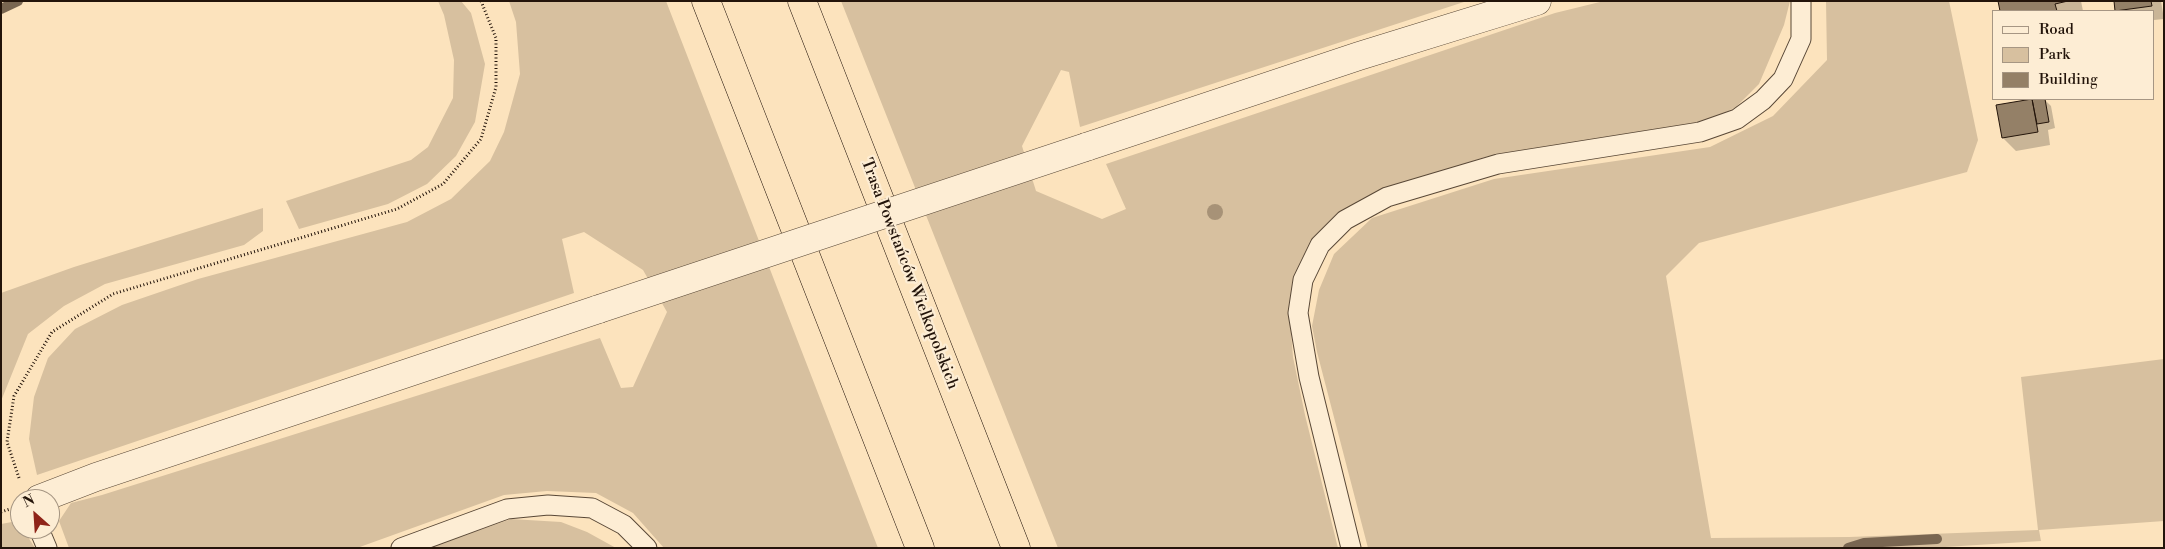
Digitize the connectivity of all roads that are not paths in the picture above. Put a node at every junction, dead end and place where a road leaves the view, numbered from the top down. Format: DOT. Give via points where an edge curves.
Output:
graph roads {
  1 [pos="706,1"];
  2 [pos="802,1"];
  3 [pos="1537,1"];
  4 [pos="1801,1"];
  5 [pos="39,489"];
  6 [pos="400,548"];
  7 [pos="647,548"];
  8 [pos="920,548"];
  9 [pos="1016,548"];
  10 [pos="1351,548"];
  1 -- 8 [label="highway"];
  2 -- 9 [label="highway, Trasa Powstańców Wielkopolskich"];
  3 -- 5 [label="street, bridge" via="1359,56 96,477"];
  4 -- 10 [label="lane" via="1801,39 1783,80 1737,119 1700,132 1498,164 1387,197 1345,220 1320,245 1303,280 1298,313 1309,377"];
  6 -- 7 [label="lane" via="507,510 548,505 592,508 624,525"];
}
